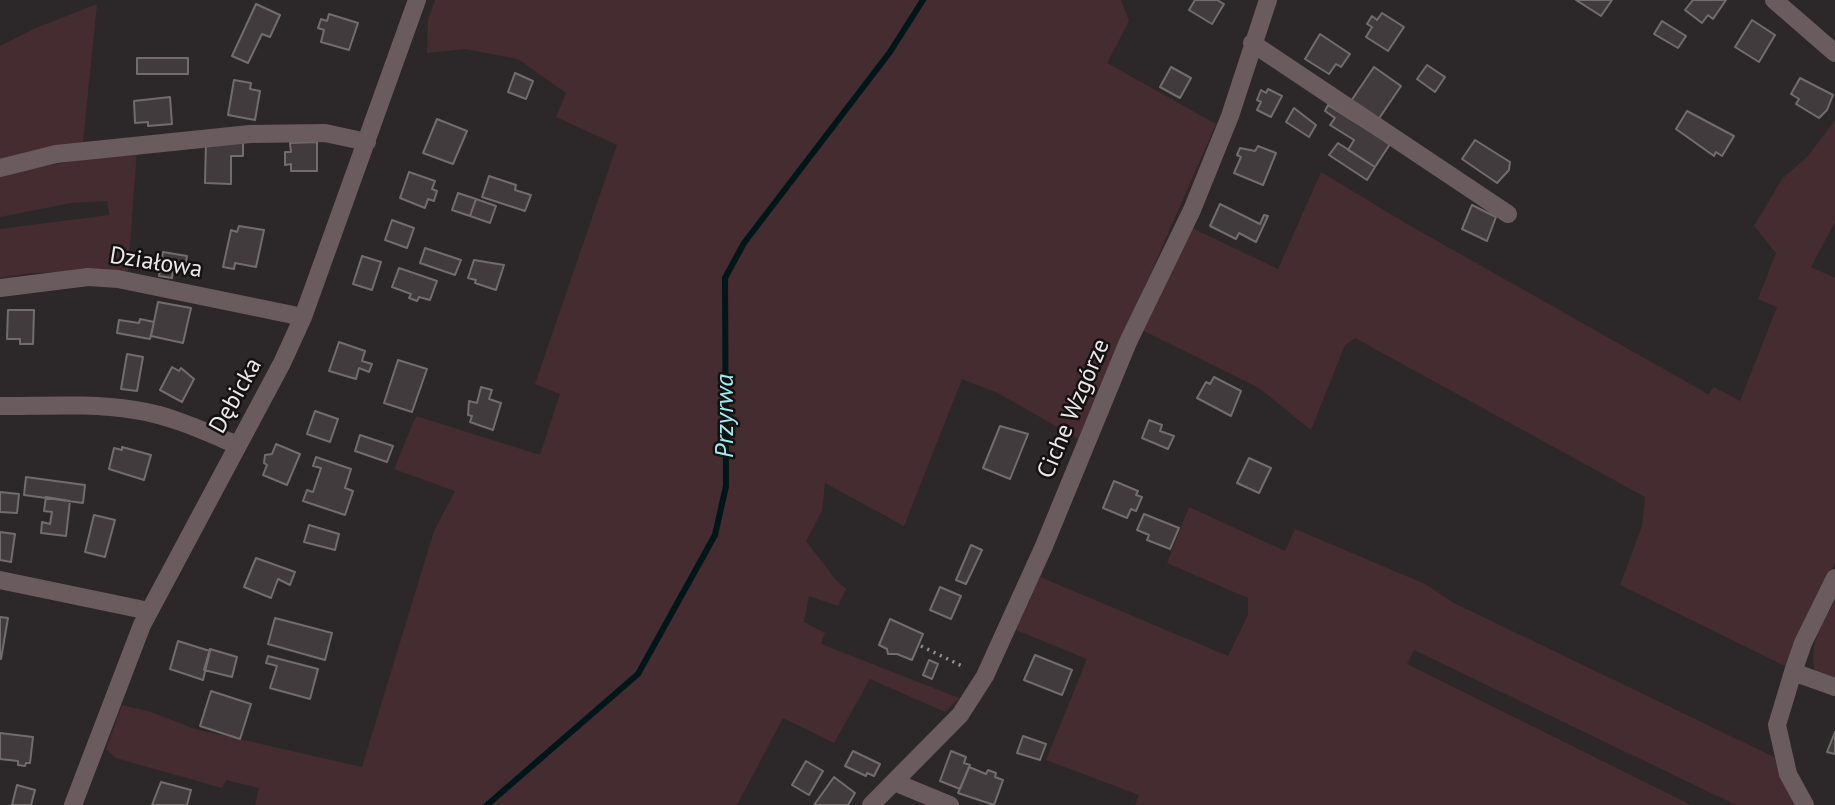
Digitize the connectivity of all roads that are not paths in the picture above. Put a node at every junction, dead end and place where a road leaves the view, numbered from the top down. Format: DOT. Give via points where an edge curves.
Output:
graph roads {
  1 [pos="417,0"];
  2 [pos="1268,0"];
  3 [pos="1774,0"];
  4 [pos="1252,43"];
  5 [pos="1835,52"];
  6 [pos="366,142"];
  7 [pos="0,168"];
  8 [pos="1508,214"];
  9 [pos="0,288"];
  10 [pos="303,317"];
  11 [pos="0,406"];
  12 [pos="237,445"];
  13 [pos="1835,578"];
  14 [pos="0,580"];
  15 [pos="149,611"];
  16 [pos="1793,672"];
  17 [pos="1835,687"];
  18 [pos="894,782"];
  19 [pos="73,805"];
  20 [pos="871,805"];
  21 [pos="950,805"];
  22 [pos="1805,805"];
  1 -- 6 [label="street, Dębicka"];
  2 -- 4 [label="street, Ciche Wzgórze"];
  3 -- 5 [label="street"];
  4 -- 8 [label="street"];
  4 -- 18 [label="street, Ciche Wzgórze" via="1230,117 1192,210 1128,342 1045,546 985,676 960,715"];
  6 -- 7 [label="street" via="325,133 250,134 56,154"];
  6 -- 10 [label="street, Dębicka"];
  9 -- 10 [label="street, Działowa" via="88,277 118,279"];
  10 -- 12 [label="street, Dębicka"];
  11 -- 12 [label="street" via="88,405 138,410"];
  12 -- 15 [label="street, Dębicka"];
  13 -- 16 [label="street"];
  14 -- 15 [label="street"];
  15 -- 19 [label="street, Dębicka"];
  16 -- 17 [label="street"];
  16 -- 22 [label="street" via="1777,725 1788,774"];
  18 -- 20 [label="street, Ciche Wzgórze"];
  18 -- 21 [label="street"];
}
